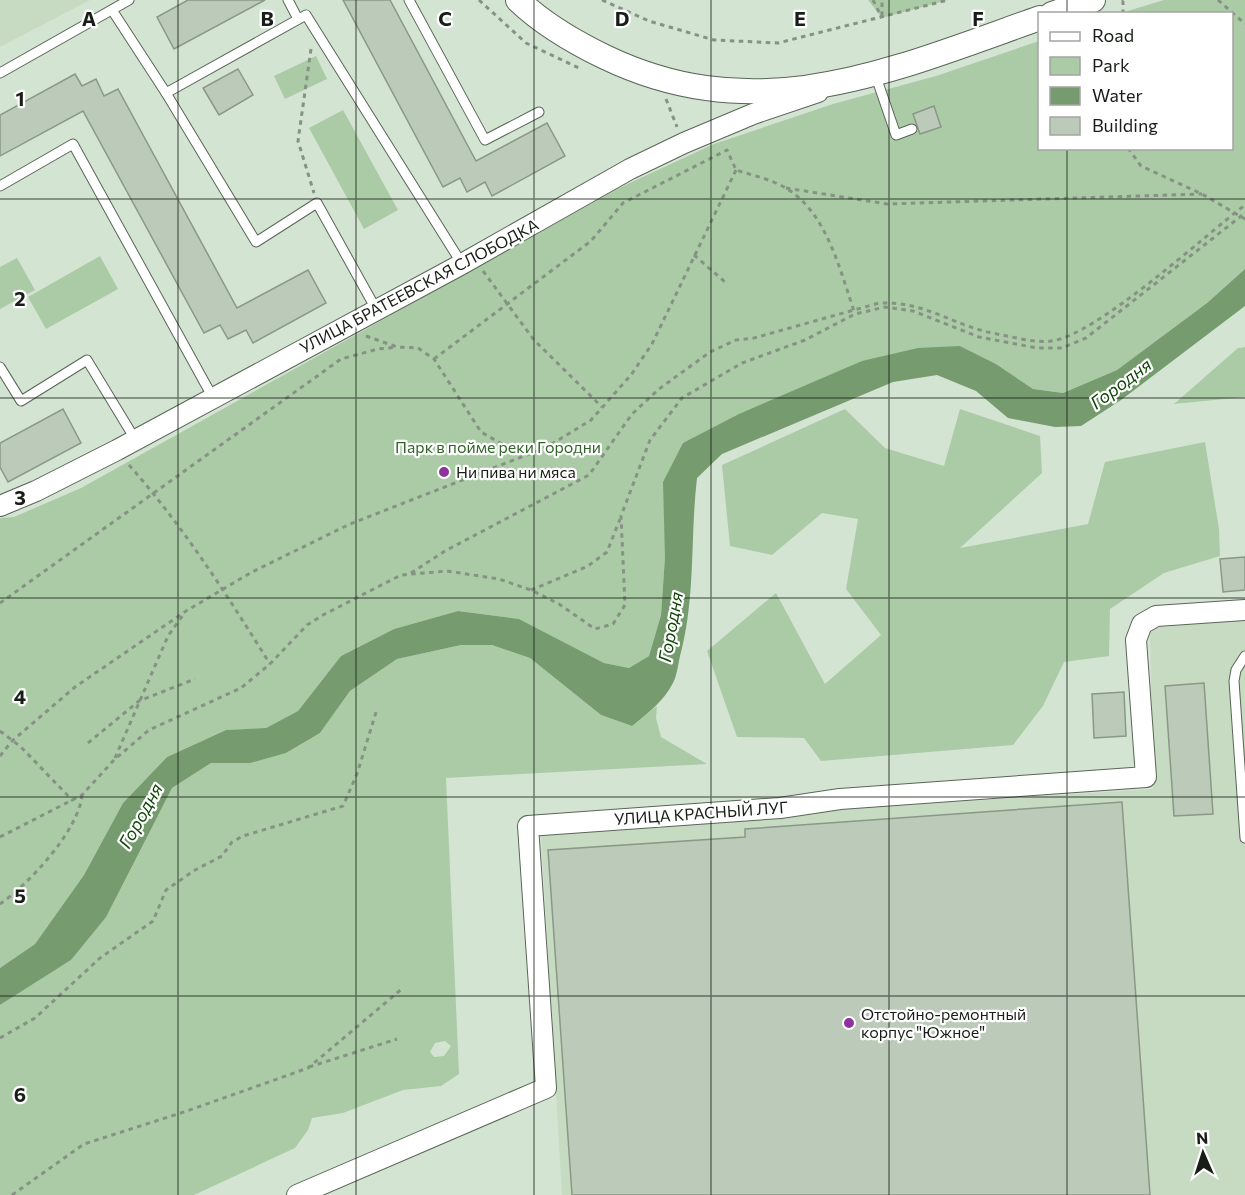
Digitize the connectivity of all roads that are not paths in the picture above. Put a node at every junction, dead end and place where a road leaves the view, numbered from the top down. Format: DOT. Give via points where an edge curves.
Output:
graph roads {
  1 [pos="129,0"];
  2 [pos="288,0"];
  3 [pos="409,0"];
  4 [pos="518,0"];
  5 [pos="1093,0"];
  6 [pos="112,10"];
  7 [pos="1058,12"];
  8 [pos="297,19"];
  9 [pos="1038,19"];
  10 [pos="0,73"];
  11 [pos="875,74"];
  12 [pos="845,83"];
  13 [pos="166,93"];
  14 [pos="539,112"];
  15 [pos="912,129"];
  16 [pos="0,186"];
  17 [pos="468,261"];
  18 [pos="376,309"];
  19 [pos="0,367"];
  20 [pos="213,396"];
  21 [pos="135,439"];
  22 [pos="0,506"];
  23 [pos="1245,610"];
  24 [pos="1245,656"];
  25 [pos="1245,838"];
  26 [pos="297,1195"];
  1 -- 6 [label="lane"];
  2 -- 8 [label="lane"];
  3 -- 14 [label="lane" via="485,140"];
  4 -- 12 [label="street" via="543,22 594,51 642,72 692,86 755,92"];
  5 -- 7 [label="street"];
  6 -- 10 [label="lane"];
  6 -- 13 [label="lane"];
  8 -- 13 [label="lane"];
  8 -- 17 [label="lane" via="306,15"];
  9 -- 11 [label="street"];
  11 -- 12 [label="street"];
  11 -- 15 [label="lane" via="896,135"];
  12 -- 17 [label="street, УЛИЦА БРАТЕЕВСКАЯ СЛОБОДКА" via="753,114 684,143 630,169"];
  13 -- 18 [label="lane" via="256,242 317,203"];
  16 -- 20 [label="lane" via="73,144"];
  17 -- 18 [label="street, УЛИЦА БРАТЕЕВСКАЯ СЛОБОДКА"];
  18 -- 20 [label="street, УЛИЦА БРАТЕЕВСКАЯ СЛОБОДКА"];
  19 -- 21 [label="lane" via="21,401 87,360"];
  20 -- 21 [label="street, УЛИЦА БРАТЕЕВСКАЯ СЛОБОДКА"];
  21 -- 22 [label="street, УЛИЦА БРАТЕЕВСКАЯ СЛОБОДКА"];
  23 -- 26 [label="street, УЛИЦА КРАСНЫЙ ЛУГ" via="1156,616 1142,624 1136,640 1146,777 528,826 546,1088"];
  24 -- 25 [label="lane" via="1234,681"];
}
